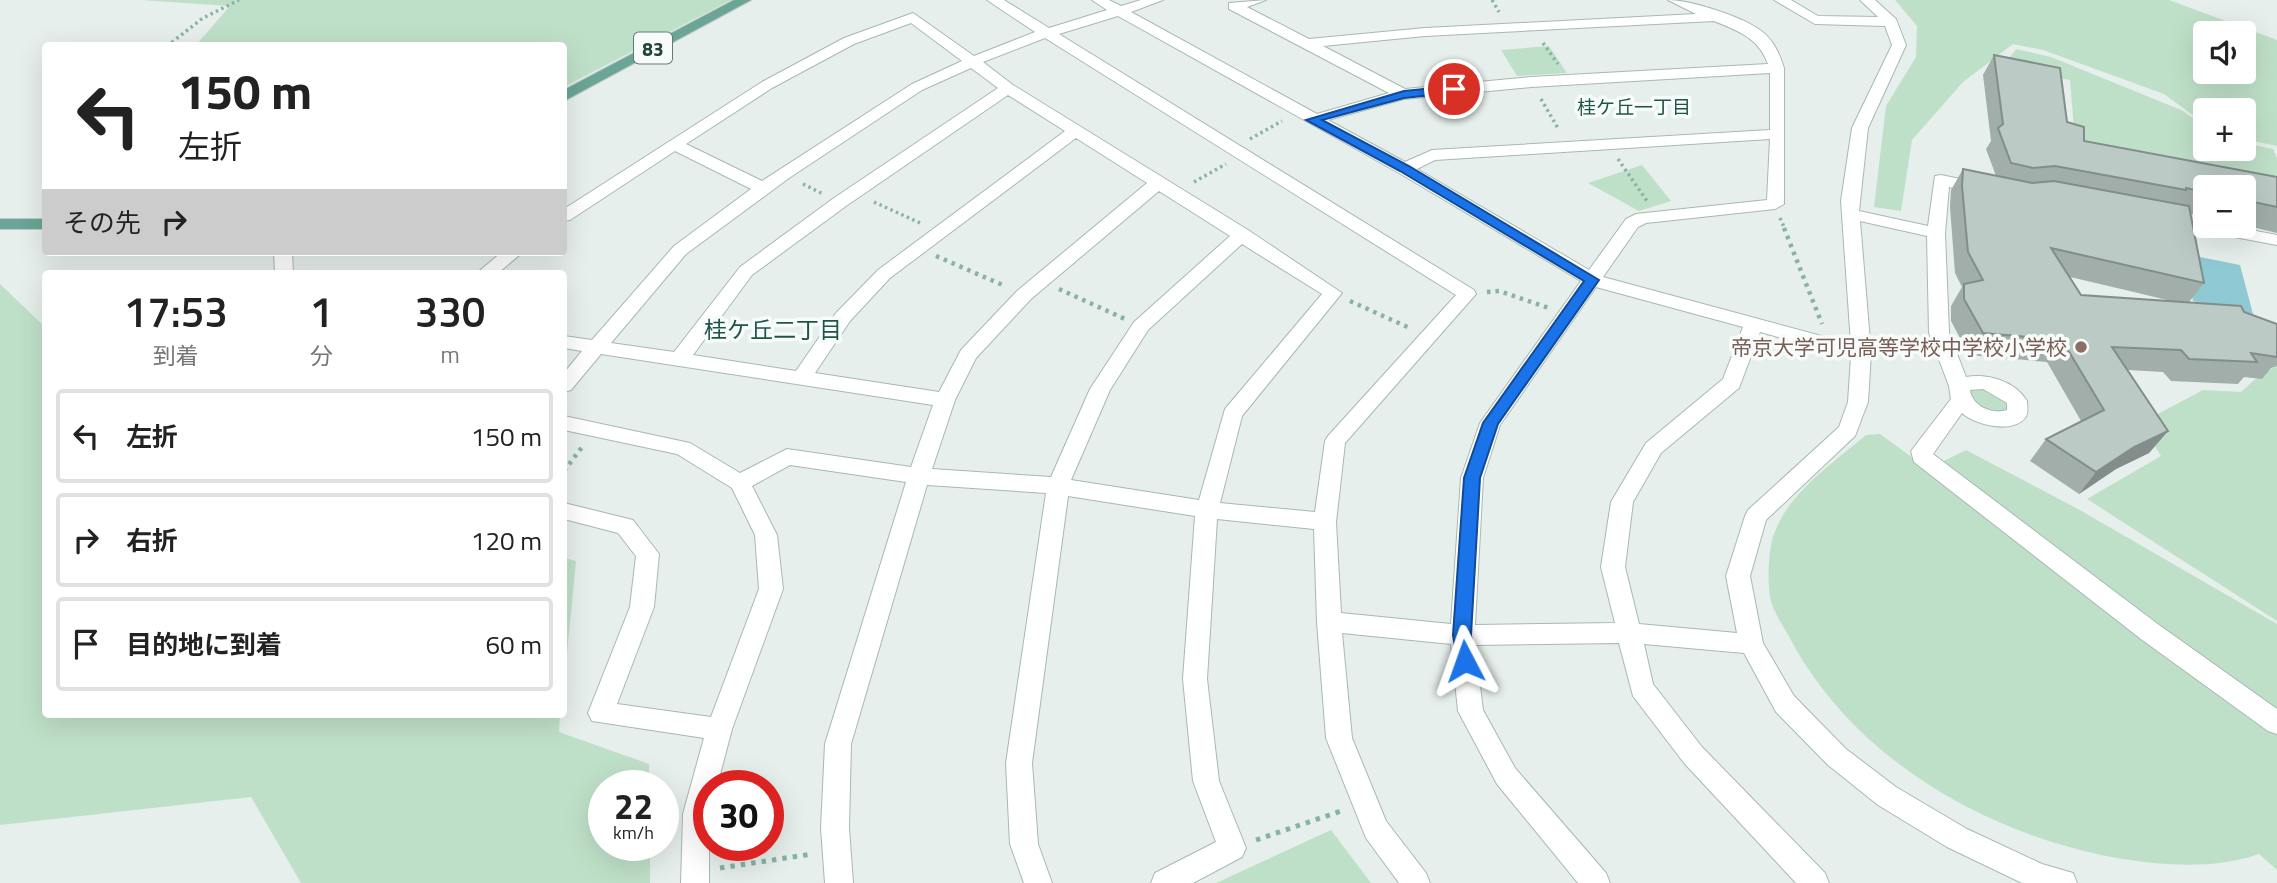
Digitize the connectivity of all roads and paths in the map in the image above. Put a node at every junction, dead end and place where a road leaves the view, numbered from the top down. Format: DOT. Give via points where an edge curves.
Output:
graph roads {
  1 [pos="239,0"];
  2 [pos="744,0"];
  3 [pos="995,0"];
  4 [pos="1099,0"];
  5 [pos="1156,0"];
  6 [pos="1259,0"];
  7 [pos="1675,0"];
  8 [pos="1781,0"];
  9 [pos="1867,0"];
  10 [pos="1118,12"];
  11 [pos="1720,16"];
  12 [pos="1891,22"];
  13 [pos="1532,26"];
  14 [pos="1046,33"];
  15 [pos="172,42"];
  16 [pos="1304,44"];
  17 [pos="971,62"];
  18 [pos="1777,68"];
  19 [pos="1568,80"];
  20 [pos="1531,82"];
  21 [pos="1008,88"];
  22 [pos="567,94"];
  23 [pos="1404,94"];
  24 [pos="1305,116"];
  25 [pos="1077,130"];
  26 [pos="1778,134"];
  27 [pos="673,144"];
  28 [pos="1607,144"];
  29 [pos="1568,146"];
  30 [pos="1237,152"];
  31 [pos="1405,169"];
  32 [pos="783,174"];
  33 [pos="1158,183"];
  34 [pos="762,188"];
  35 [pos="1994,191"];
  36 [pos="1175,193"];
  37 [pos="847,197"];
  38 [pos="1775,204"];
  39 [pos="567,214"];
  40 [pos="1851,214"];
  41 [pos="2146,215"];
  42 [pos="1657,216"];
  43 [pos="0,224"];
  44 [pos="42,224"];
  45 [pos="940,233"];
  46 [pos="1936,233"];
  47 [pos="1242,234"];
  48 [pos="2277,240"];
  49 [pos="919,248"];
  50 [pos="509,256"];
  51 [pos="490,270"];
  52 [pos="1039,280"];
  53 [pos="1592,280"];
  54 [pos="1333,293"];
  55 [pos="1467,294"];
  56 [pos="1024,295"];
  57 [pos="1566,315"];
  58 [pos="1753,325"];
  59 [pos="1141,326"];
  60 [pos="1429,337"];
  61 [pos="567,342"];
  62 [pos="1829,345"];
  63 [pos="596,347"];
  64 [pos="1861,352"];
  65 [pos="679,360"];
  66 [pos="801,379"];
  67 [pos="567,381"];
  68 [pos="945,400"];
  69 [pos="567,424"];
  70 [pos="595,429"];
  71 [pos="567,467"];
  72 [pos="919,476"];
  73 [pos="740,483"];
  74 [pos="1058,486"];
  75 [pos="1207,510"];
  76 [pos="567,513"];
  77 [pos="1325,522"];
  78 [pos="1329,622"];
  79 [pos="1628,633"];
  80 [pos="1462,635"];
  81 [pos="1751,644"];
  82 [pos="2277,723"];
  83 [pos="719,729"];
  84 [pos="1365,803"];
  85 [pos="1232,848"];
  86 [pos="837,850"];
  87 [pos="695,877"];
  88 [pos="839,883"];
  89 [pos="1038,883"];
  90 [pos="1165,883"];
  91 [pos="1416,883"];
  92 [pos="1596,883"];
  93 [pos="1815,883"];
  94 [pos="2063,883"];
  1 -- 15 [label="path" via="203,18"];
  2 -- 22 [label="main road, 83"];
  3 -- 14 [label="street"];
  4 -- 10 [label="street"];
  5 -- 10 [label="street"];
  6 -- 16 [label="street" via="1234,6"];
  7 -- 11 [label="street"];
  8 -- 12 [label="street" via="1815,20"];
  9 -- 12 [label="street"];
  10 -- 14 [label="street"];
  10 -- 24 [label="street"];
  11 -- 13 [label="street"];
  11 -- 18 [label="street" via="1752,31 1770,49"];
  12 -- 40 [label="street" via="1899,45 1860,128"];
  13 -- 16 [label="street"];
  13 -- 19 [label="path"];
  14 -- 17 [label="street"];
  14 -- 30 [label="street"];
  16 -- 23 [label="street"];
  17 -- 21 [label="street"];
  17 -- 27 [label="street" via="913,17 849,41"];
  17 -- 32 [label="street" via="917,87"];
  18 -- 19 [label="street"];
  18 -- 26 [label="street"];
  19 -- 20 [label="street"];
  20 -- 23 [label="street"];
  20 -- 29 [label="path"];
  21 -- 25 [label="street"];
  21 -- 37 [label="street"];
  23 -- 24 [label="street"];
  24 -- 30 [label="path"];
  24 -- 31 [label="street"];
  25 -- 33 [label="street"];
  25 -- 45 [label="street"];
  26 -- 28 [label="street"];
  26 -- 38 [label="street"];
  27 -- 34 [label="street"];
  27 -- 39 [label="street"];
  28 -- 29 [label="street"];
  28 -- 42 [label="path"];
  29 -- 31 [label="street" via="1432,155"];
  30 -- 36 [label="path"];
  30 -- 55 [label="street"];
  31 -- 53 [label="street"];
  32 -- 34 [label="street"];
  32 -- 37 [label="path"];
  33 -- 36 [label="street"];
  33 -- 52 [label="street"];
  34 -- 63 [label="street" via="680,250"];
  35 -- 46 [label="street" via="1941,180"];
  36 -- 47 [label="street"];
  37 -- 45 [label="path"];
  37 -- 65 [label="street" via="746,271"];
  38 -- 42 [label="street"];
  38 -- 62 [label="path"];
  40 -- 46 [label="street"];
  40 -- 64 [label="street"];
  41 -- 48 [label="street"];
  42 -- 53 [label="street" via="1632,223"];
  43 -- 44 [label="main road"];
  45 -- 49 [label="street"];
  46 -- 82 [label="street" via="1939,333 1960,393 1922,457"];
  47 -- 54 [label="street"];
  47 -- 59 [label="street"];
  49 -- 56 [label="path"];
  49 -- 66 [label="street" via="884,275 843,317"];
  50 -- 51 [label="street"];
  52 -- 56 [label="street"];
  52 -- 59 [label="path"];
  53 -- 57 [label="street"];
  53 -- 58 [label="street"];
  54 -- 60 [label="path"];
  54 -- 75 [label="street" via="1232,414"];
  55 -- 57 [label="path" via="1499,291"];
  55 -- 60 [label="street"];
  56 -- 68 [label="street" via="968,355"];
  57 -- 80 [label="street" via="1490,423 1472,478"];
  58 -- 62 [label="street"];
  58 -- 79 [label="street" via="1732,383 1653,448 1622,502 1613,567"];
  59 -- 74 [label="street" via="1100,389"];
  60 -- 77 [label="street" via="1335,442"];
  61 -- 63 [label="street"];
  62 -- 64 [label="street"];
  63 -- 65 [label="street"];
  63 -- 67 [label="street"];
  64 -- 81 [label="street" via="1858,402 1848,431 1756,516 1738,576"];
  65 -- 66 [label="street"];
  66 -- 68 [label="street"];
  68 -- 72 [label="street"];
  69 -- 70 [label="street"];
  70 -- 71 [label="path"];
  70 -- 73 [label="street" via="683,448"];
  72 -- 73 [label="street" via="787,457"];
  72 -- 74 [label="street"];
  72 -- 86 [label="street" via="838,744"];
  73 -- 83 [label="street" via="766,536 771,589"];
  74 -- 75 [label="street"];
  74 -- 89 [label="street" via="1019,763 1024,844"];
  75 -- 77 [label="street"];
  75 -- 85 [label="street" via="1195,680 1206,781"];
  76 -- 83 [label="street" via="625,526 648,554 642,607 601,713"];
  77 -- 78 [label="street"];
  78 -- 80 [label="street"];
  78 -- 84 [label="street" via="1339,738"];
  79 -- 80 [label="street"];
  79 -- 81 [label="street"];
  79 -- 93 [label="street" via="1642,688 1693,755"];
  80 -- 92 [label="street" via="1471,711 1506,776"];
  81 -- 94 [label="street" via="1785,704 1837,757 1887,796 1957,838 2039,877"];
  83 -- 87 [label="street" via="696,814"];
  84 -- 85 [label="path"];
  84 -- 91 [label="street" via="1376,830"];
  85 -- 90 [label="street"];
  86 -- 87 [label="path"];
  86 -- 88 [label="street"];
}
